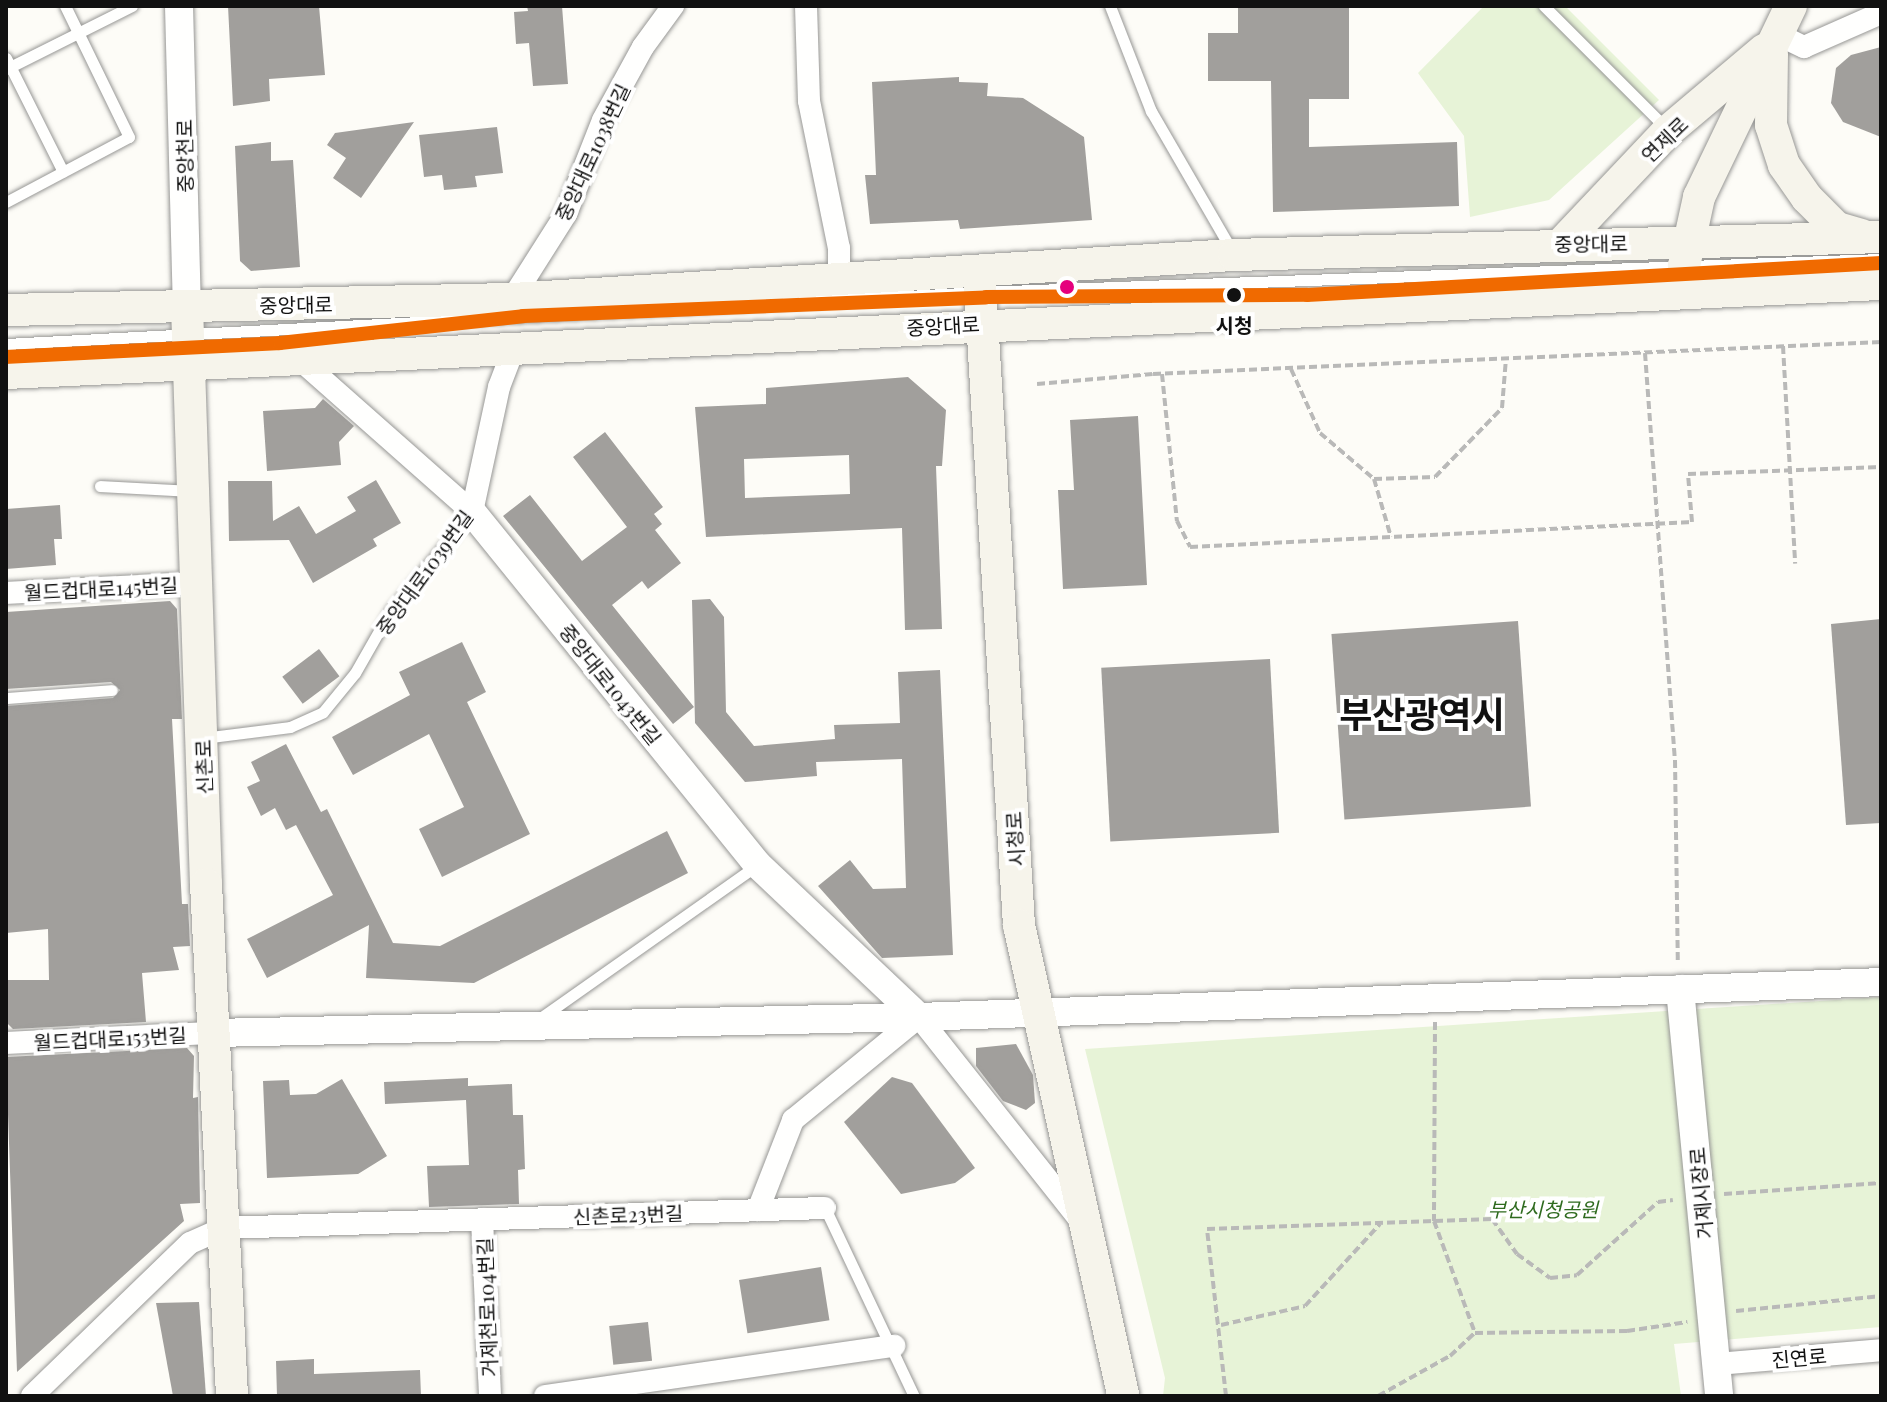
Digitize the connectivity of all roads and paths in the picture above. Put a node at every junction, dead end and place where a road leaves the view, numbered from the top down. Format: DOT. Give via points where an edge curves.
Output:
graph roads {
  1 [pos="65,6"];
  2 [pos="132,6"];
  3 [pos="165,6"];
  4 [pos="179,6"];
  5 [pos="673,6"];
  6 [pos="806,6"];
  7 [pos="1110,6"];
  8 [pos="1544,6"];
  9 [pos="1881,13"];
  10 [pos="1780,28"];
  11 [pos="78,33"];
  12 [pos="181,39"];
  13 [pos="7,65"];
  14 [pos="1668,131"];
  15 [pos="63,172"];
  16 [pos="6,202"];
  17 [pos="1563,242"];
  18 [pos="1878,244"];
  19 [pos="1234,255"];
  20 [pos="1687,267"];
  21 [pos="839,279"];
  22 [pos="1881,284"];
  23 [pos="982,295"];
  24 [pos="512,299"];
  25 [pos="6,310"];
  26 [pos="189,335"];
  27 [pos="1881,342"];
  28 [pos="6,344"];
  29 [pos="515,345"];
  30 [pos="1783,346"];
  31 [pos="1645,352"];
  32 [pos="297,357"];
  33 [pos="1506,358"];
  34 [pos="1291,368"];
  35 [pos="6,373"];
  36 [pos="1162,374"];
  37 [pos="1037,384"];
  38 [pos="1790,467"];
  39 [pos="1881,467"];
  40 [pos="1374,479"];
  41 [pos="100,486"];
  42 [pos="196,492"];
  43 [pos="472,512"];
  44 [pos="1654,522"];
  45 [pos="1391,537"];
  46 [pos="1795,564"];
  47 [pos="197,583"];
  48 [pos="6,593"];
  49 [pos="112,690"];
  50 [pos="6,698"];
  51 [pos="202,738"];
  52 [pos="758,865"];
  53 [pos="1881,982"];
  54 [pos="1680,989"];
  55 [pos="1435,998"];
  56 [pos="1041,1011"];
  57 [pos="919,1017"];
  58 [pos="531,1024"];
  59 [pos="214,1033"];
  60 [pos="6,1043"];
  61 [pos="1881,1183"];
  62 [pos="1711,1195"];
  63 [pos="825,1208"];
  64 [pos="758,1210"];
  65 [pos="482,1219"];
  66 [pos="1434,1221"];
  67 [pos="1381,1223"];
  68 [pos="224,1228"];
  69 [pos="1088,1229"];
  70 [pos="1881,1296"];
  71 [pos="1724,1315"];
  72 [pos="1221,1325"];
  73 [pos="1475,1333"];
  74 [pos="894,1346"];
  75 [pos="1881,1350"];
  76 [pos="1716,1364"];
  77 [pos="32,1396"];
  78 [pos="232,1396"];
  79 [pos="490,1396"];
  80 [pos="545,1396"];
  81 [pos="914,1396"];
  82 [pos="1123,1396"];
  83 [pos="1226,1396"];
  84 [pos="1251,1396"];
  85 [pos="1298,1396"];
  86 [pos="1378,1396"];
  87 [pos="1719,1396"];
  1 -- 11 [label="lane"];
  2 -- 11 [label="lane"];
  3 -- 12 [label="street"];
  4 -- 12 [label="street, 중앙천로"];
  5 -- 24 [label="street, 중앙대로1038번길" via="643,47 603,120 566,214"];
  6 -- 21 [label="street" via="809,101 839,248"];
  7 -- 19 [label="lane" via="1151,111"];
  8 -- 14 [label="lane"];
  9 -- 10 [label="street" via="1804,47"];
  10 -- 14 [label="main road, 연제로"];
  10 -- 18 [label="main road" via="1771,125 1784,165 1837,228"];
  10 -- 20 [label="main road" via="1699,197"];
  11 -- 13 [label="lane"];
  11 -- 15 [label="lane" via="129,137"];
  12 -- 26 [label="street, 중앙천로"];
  13 -- 15 [label="lane"];
  14 -- 17 [label="main road, 연제로"];
  15 -- 16 [label="lane"];
  17 -- 19 [label="main road, 중앙대로"];
  17 -- 20 [label="main road, 중앙대로"];
  18 -- 20 [label="main road, 중앙대로"];
  19 -- 23 [label="main road, 중앙대로"];
  20 -- 22 [label="main road, 중앙대로"];
  20 -- 23 [label="main road, 중앙대로"];
  21 -- 23 [label="main road, 중앙대로"];
  21 -- 24 [label="main road, 중앙대로"];
  23 -- 26 [label="lane"];
  23 -- 29 [label="main road, 중앙대로"];
  23 -- 56 [label="main road, 시청로" via="1019,925"];
  24 -- 26 [label="main road, 중앙대로"];
  25 -- 26 [label="main road, 중앙대로"];
  26 -- 28 [label="lane"];
  26 -- 32 [label="main road, 중앙대로"];
  26 -- 35 [label="main road, 중앙대로"];
  26 -- 42 [label="main road, 신촌로"];
  27 -- 30 [label="path"];
  29 -- 32 [label="main road, 중앙대로"];
  29 -- 43 [label="street, 중앙대로1039번길" via="499,387"];
  30 -- 31 [label="path"];
  30 -- 38 [label="path"];
  31 -- 33 [label="path"];
  31 -- 44 [label="path"];
  32 -- 43 [label="street, 중앙대로1043번길"];
  33 -- 34 [label="path"];
  33 -- 40 [label="path" via="1502,408 1435,477"];
  34 -- 36 [label="path"];
  34 -- 40 [label="path" via="1320,433"];
  36 -- 37 [label="path"];
  36 -- 45 [label="path" via="1177,521 1190,547"];
  38 -- 39 [label="path"];
  38 -- 44 [label="path" via="1688,474 1692,522"];
  38 -- 46 [label="path"];
  40 -- 45 [label="path"];
  41 -- 42 [label="lane"];
  42 -- 47 [label="main road, 신촌로"];
  43 -- 51 [label="lane, 중앙대로1039번길" via="391,610 355,673 323,712 290,727"];
  43 -- 52 [label="street, 중앙대로1043번길"];
  44 -- 45 [label="path"];
  44 -- 54 [label="path" via="1675,760"];
  47 -- 48 [label="street, 월드컵대로145번길"];
  47 -- 51 [label="main road, 신촌로"];
  49 -- 50 [label="lane"];
  51 -- 59 [label="main road, 신촌로"];
  52 -- 57 [label="street, 중앙대로1043번길"];
  52 -- 58 [label="lane"];
  53 -- 54 [label="street"];
  54 -- 55 [label="street"];
  54 -- 62 [label="street, 거제시장로"];
  55 -- 56 [label="street"];
  55 -- 66 [label="path"];
  56 -- 57 [label="street"];
  56 -- 69 [label="main road, 시청로"];
  57 -- 58 [label="street"];
  57 -- 64 [label="street" via="793,1120"];
  57 -- 69 [label="street, 중앙대로1043번길"];
  58 -- 59 [label="street"];
  59 -- 60 [label="street, 월드컵대로153번길"];
  59 -- 68 [label="main road, 신촌로"];
  61 -- 62 [label="path"];
  62 -- 66 [label="path" via="1658,1202 1577,1275 1550,1278 1517,1254 1492,1219"];
  62 -- 71 [label="street, 거제시장로"];
  63 -- 64 [label="street, 신촌로23번길"];
  63 -- 74 [label="lane, 신촌로23번길"];
  64 -- 65 [label="street, 신촌로23번길"];
  65 -- 68 [label="street, 신촌로23번길"];
  65 -- 79 [label="street, 거제천로104번길"];
  66 -- 67 [label="path"];
  66 -- 73 [label="path"];
  67 -- 72 [label="path" via="1305,1306"];
  67 -- 72 [label="path" via="1207,1229"];
  68 -- 77 [label="street" via="190,1243"];
  68 -- 78 [label="main road, 신촌로"];
  69 -- 82 [label="main road, 시청로"];
  70 -- 71 [label="path"];
  71 -- 73 [label="path" via="1627,1331"];
  71 -- 76 [label="street, 거제시장로"];
  72 -- 83 [label="path"];
  73 -- 86 [label="path" via="1450,1356"];
  74 -- 80 [label="street"];
  74 -- 81 [label="lane, 신촌로23번길"];
  75 -- 76 [label="street, 진연로"];
  76 -- 87 [label="street, 거제시장로"];
  84 -- 85 [label="path"];
}
